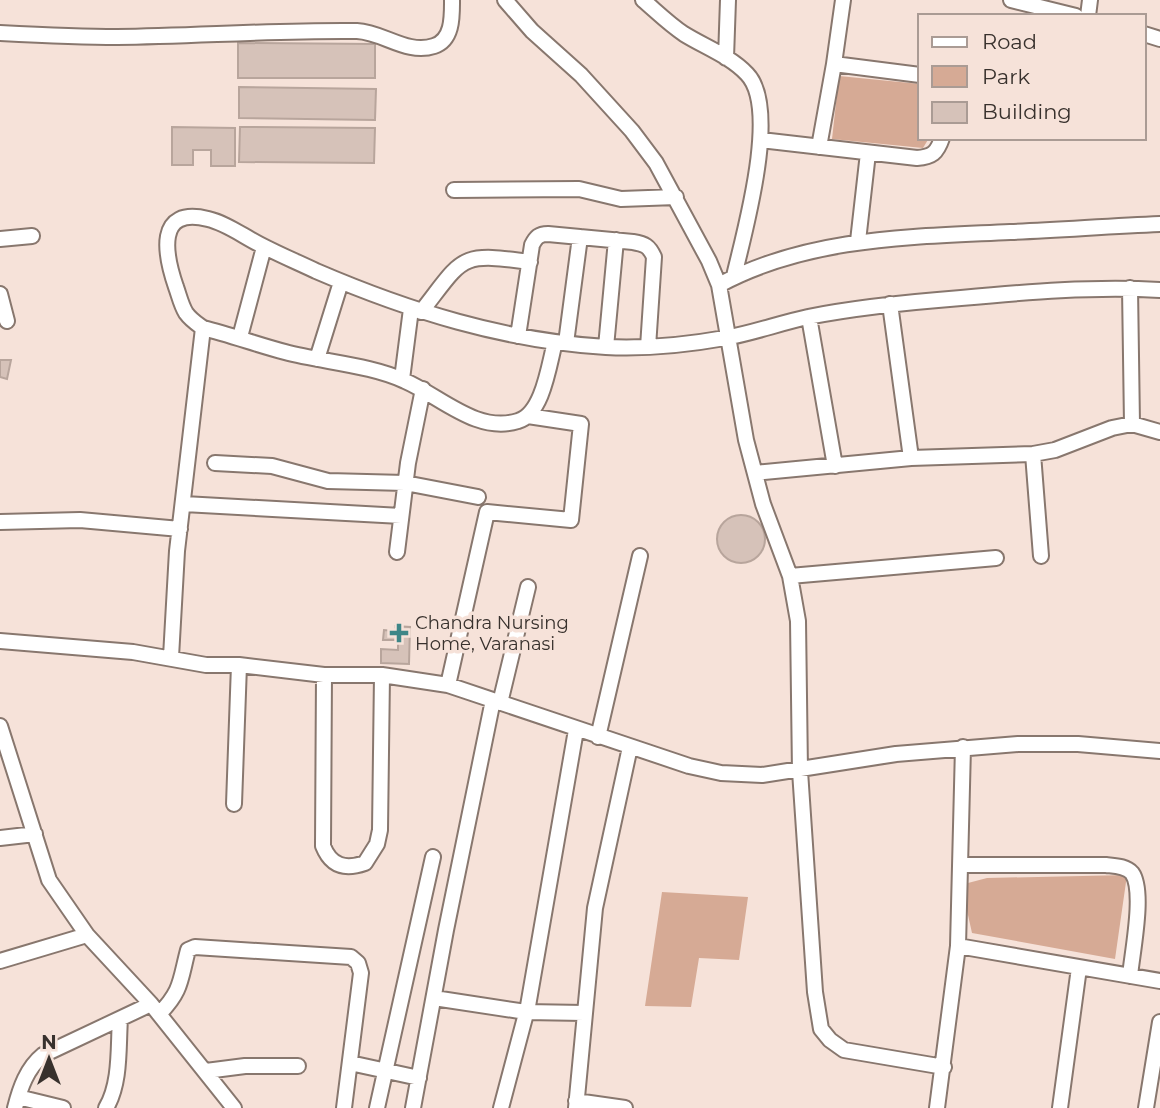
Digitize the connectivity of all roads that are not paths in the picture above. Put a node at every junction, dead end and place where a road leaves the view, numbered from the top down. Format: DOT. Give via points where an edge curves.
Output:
graph roads {
  1 [pos="452,0"];
  2 [pos="505,0"];
  3 [pos="643,0"];
  4 [pos="728,0"];
  5 [pos="843,0"];
  6 [pos="1011,0"];
  7 [pos="1068,14"];
  8 [pos="0,33"];
  9 [pos="726,58"];
  10 [pos="834,64"];
  11 [pos="918,75"];
  12 [pos="761,140"];
  13 [pos="941,140"];
  14 [pos="819,147"];
  15 [pos="868,153"];
  16 [pos="454,190"];
  17 [pos="676,197"];
  18 [pos="1160,224"];
  19 [pos="33,236"];
  20 [pos="580,237"];
  21 [pos="0,239"];
  22 [pos="616,240"];
  23 [pos="858,241"];
  24 [pos="264,247"];
  25 [pos="530,262"];
  26 [pos="734,276"];
  27 [pos="341,282"];
  28 [pos="719,285"];
  29 [pos="1130,288"];
  30 [pos="1160,290"];
  31 [pos="0,294"];
  32 [pos="890,304"];
  33 [pos="416,310"];
  34 [pos="809,317"];
  35 [pos="7,321"];
  36 [pos="203,327"];
  37 [pos="518,336"];
  38 [pos="240,337"];
  39 [pos="728,338"];
  40 [pos="561,342"];
  41 [pos="606,347"];
  42 [pos="648,347"];
  43 [pos="317,359"];
  44 [pos="402,379"];
  45 [pos="423,389"];
  46 [pos="528,416"];
  47 [pos="1132,424"];
  48 [pos="1160,432"];
  49 [pos="1033,454"];
  50 [pos="911,458"];
  51 [pos="215,463"];
  52 [pos="835,466"];
  53 [pos="755,473"];
  54 [pos="405,483"];
  55 [pos="478,497"];
  56 [pos="184,504"];
  57 [pos="401,516"];
  58 [pos="0,522"];
  59 [pos="180,529"];
  60 [pos="397,552"];
  61 [pos="640,556"];
  62 [pos="1041,556"];
  63 [pos="996,558"];
  64 [pos="790,576"];
  65 [pos="528,587"];
  66 [pos="0,641"];
  67 [pos="171,657"];
  68 [pos="239,665"];
  69 [pos="324,675"];
  70 [pos="382,675"];
  71 [pos="448,685"];
  72 [pos="496,701"];
  73 [pos="0,726"];
  74 [pos="576,730"];
  75 [pos="598,737"];
  76 [pos="630,747"];
  77 [pos="963,747"];
  78 [pos="1160,751"];
  79 [pos="800,771"];
  80 [pos="234,804"];
  81 [pos="34,834"];
  82 [pos="0,838"];
  83 [pos="433,857"];
  84 [pos="961,865"];
  85 [pos="87,935"];
  86 [pos="958,946"];
  87 [pos="0,961"];
  88 [pos="1079,968"];
  89 [pos="1130,976"];
  90 [pos="1160,981"];
  91 [pos="434,998"];
  92 [pos="155,1009"];
  93 [pos="526,1012"];
  94 [pos="584,1013"];
  95 [pos="120,1019"];
  96 [pos="1160,1022"];
  97 [pos="350,1063"];
  98 [pos="299,1066"];
  99 [pos="944,1067"];
  100 [pos="206,1071"];
  101 [pos="385,1071"];
  102 [pos="419,1078"];
  103 [pos="16,1102"];
  104 [pos="576,1105"];
  105 [pos="64,1108"];
  106 [pos="106,1108"];
  107 [pos="234,1108"];
  108 [pos="344,1108"];
  109 [pos="377,1108"];
  110 [pos="413,1108"];
  111 [pos="501,1108"];
  112 [pos="625,1108"];
  113 [pos="937,1108"];
  114 [pos="1060,1108"];
  115 [pos="1146,1108"];
  1 -- 8 [label="street" via="447,36 432,47 394,43 366,31 117,37"];
  2 -- 17 [label="street" via="615,110"];
  3 -- 9 [label="street" via="684,34"];
  4 -- 9 [label="street"];
  5 -- 10 [label="street"];
  6 -- 7 [label="street"];
  9 -- 12 [label="street" via="749,75 756,88"];
  10 -- 11 [label="street"];
  10 -- 14 [label="street"];
  12 -- 14 [label="street"];
  12 -- 26 [label="street"];
  13 -- 15 [label="street" via="929,158"];
  14 -- 15 [label="street"];
  15 -- 23 [label="street"];
  16 -- 17 [label="street" via="579,189 621,199"];
  17 -- 28 [label="street"];
  18 -- 23 [label="street"];
  19 -- 21 [label="street"];
  20 -- 22 [label="street"];
  20 -- 25 [label="street" via="541,234 532,245"];
  20 -- 40 [label="street"];
  22 -- 41 [label="street"];
  22 -- 42 [label="street" via="646,244 654,257"];
  23 -- 26 [label="street"];
  24 -- 27 [label="street"];
  24 -- 36 [label="street" via="206,218 183,218 170,228 169,265 184,310"];
  24 -- 38 [label="street"];
  25 -- 33 [label="street" via="494,257 467,260"];
  25 -- 37 [label="street"];
  26 -- 28 [label="street"];
  27 -- 33 [label="street"];
  27 -- 43 [label="street"];
  28 -- 39 [label="street"];
  29 -- 30 [label="street"];
  29 -- 32 [label="street"];
  29 -- 47 [label="street"];
  31 -- 35 [label="street"];
  32 -- 34 [label="street"];
  32 -- 50 [label="street"];
  33 -- 37 [label="street"];
  33 -- 44 [label="street"];
  34 -- 39 [label="street"];
  34 -- 52 [label="street"];
  36 -- 38 [label="street"];
  36 -- 56 [label="street"];
  37 -- 40 [label="street"];
  38 -- 43 [label="street"];
  39 -- 42 [label="street"];
  39 -- 53 [label="street" via="738,407"];
  40 -- 41 [label="street"];
  40 -- 46 [label="street" via="539,400"];
  41 -- 42 [label="street"];
  43 -- 44 [label="street"];
  44 -- 45 [label="street"];
  45 -- 46 [label="street" via="455,410 489,422 520,421"];
  45 -- 54 [label="street"];
  46 -- 71 [label="street" via="581,424 571,520 486,512"];
  47 -- 48 [label="street"];
  47 -- 49 [label="street"];
  49 -- 50 [label="street"];
  49 -- 62 [label="street"];
  50 -- 52 [label="street"];
  51 -- 54 [label="street" via="272,466 328,481"];
  52 -- 53 [label="street"];
  53 -- 64 [label="street"];
  54 -- 55 [label="street"];
  54 -- 57 [label="street"];
  56 -- 57 [label="street"];
  56 -- 59 [label="street"];
  57 -- 60 [label="street"];
  58 -- 59 [label="street" via="80,520"];
  59 -- 67 [label="street"];
  61 -- 75 [label="street"];
  63 -- 64 [label="street"];
  64 -- 79 [label="street" via="798,621"];
  65 -- 72 [label="street"];
  66 -- 67 [label="street"];
  67 -- 68 [label="street"];
  68 -- 69 [label="street"];
  68 -- 80 [label="street"];
  69 -- 70 [label="street"];
  69 -- 70 [label="street" via="323,846 334,864 346,867 365,863 377,844"];
  70 -- 71 [label="street"];
  71 -- 72 [label="street"];
  72 -- 74 [label="street"];
  72 -- 91 [label="street"];
  73 -- 81 [label="street"];
  74 -- 75 [label="street"];
  74 -- 93 [label="street"];
  75 -- 76 [label="street"];
  76 -- 79 [label="street" via="721,773"];
  76 -- 94 [label="street" via="595,908"];
  77 -- 78 [label="street" via="1078,744"];
  77 -- 79 [label="street"];
  77 -- 84 [label="street"];
  79 -- 99 [label="street" via="821,1029 844,1050"];
  81 -- 82 [label="street"];
  81 -- 85 [label="street" via="49,880"];
  83 -- 101 [label="street"];
  84 -- 86 [label="street"];
  84 -- 89 [label="street" via="1127,869 1138,895"];
  85 -- 87 [label="street"];
  85 -- 92 [label="street"];
  86 -- 88 [label="street"];
  86 -- 99 [label="street"];
  88 -- 89 [label="street"];
  88 -- 114 [label="street"];
  89 -- 90 [label="street"];
  91 -- 93 [label="street"];
  91 -- 102 [label="street"];
  92 -- 95 [label="street"];
  92 -- 97 [label="street" via="179,990 188,950 195,947 351,957 361,973"];
  92 -- 100 [label="street"];
  93 -- 94 [label="street"];
  93 -- 111 [label="street"];
  94 -- 104 [label="street"];
  95 -- 103 [label="street" via="43,1055 30,1069"];
  95 -- 106 [label="street" via="115,1084"];
  96 -- 115 [label="street"];
  97 -- 101 [label="street"];
  97 -- 108 [label="street"];
  98 -- 100 [label="street"];
  99 -- 113 [label="street"];
  100 -- 107 [label="street"];
  101 -- 102 [label="street"];
  101 -- 109 [label="street"];
  102 -- 110 [label="street"];
  103 -- 105 [label="street"];
  104 -- 112 [label="street"];
}
